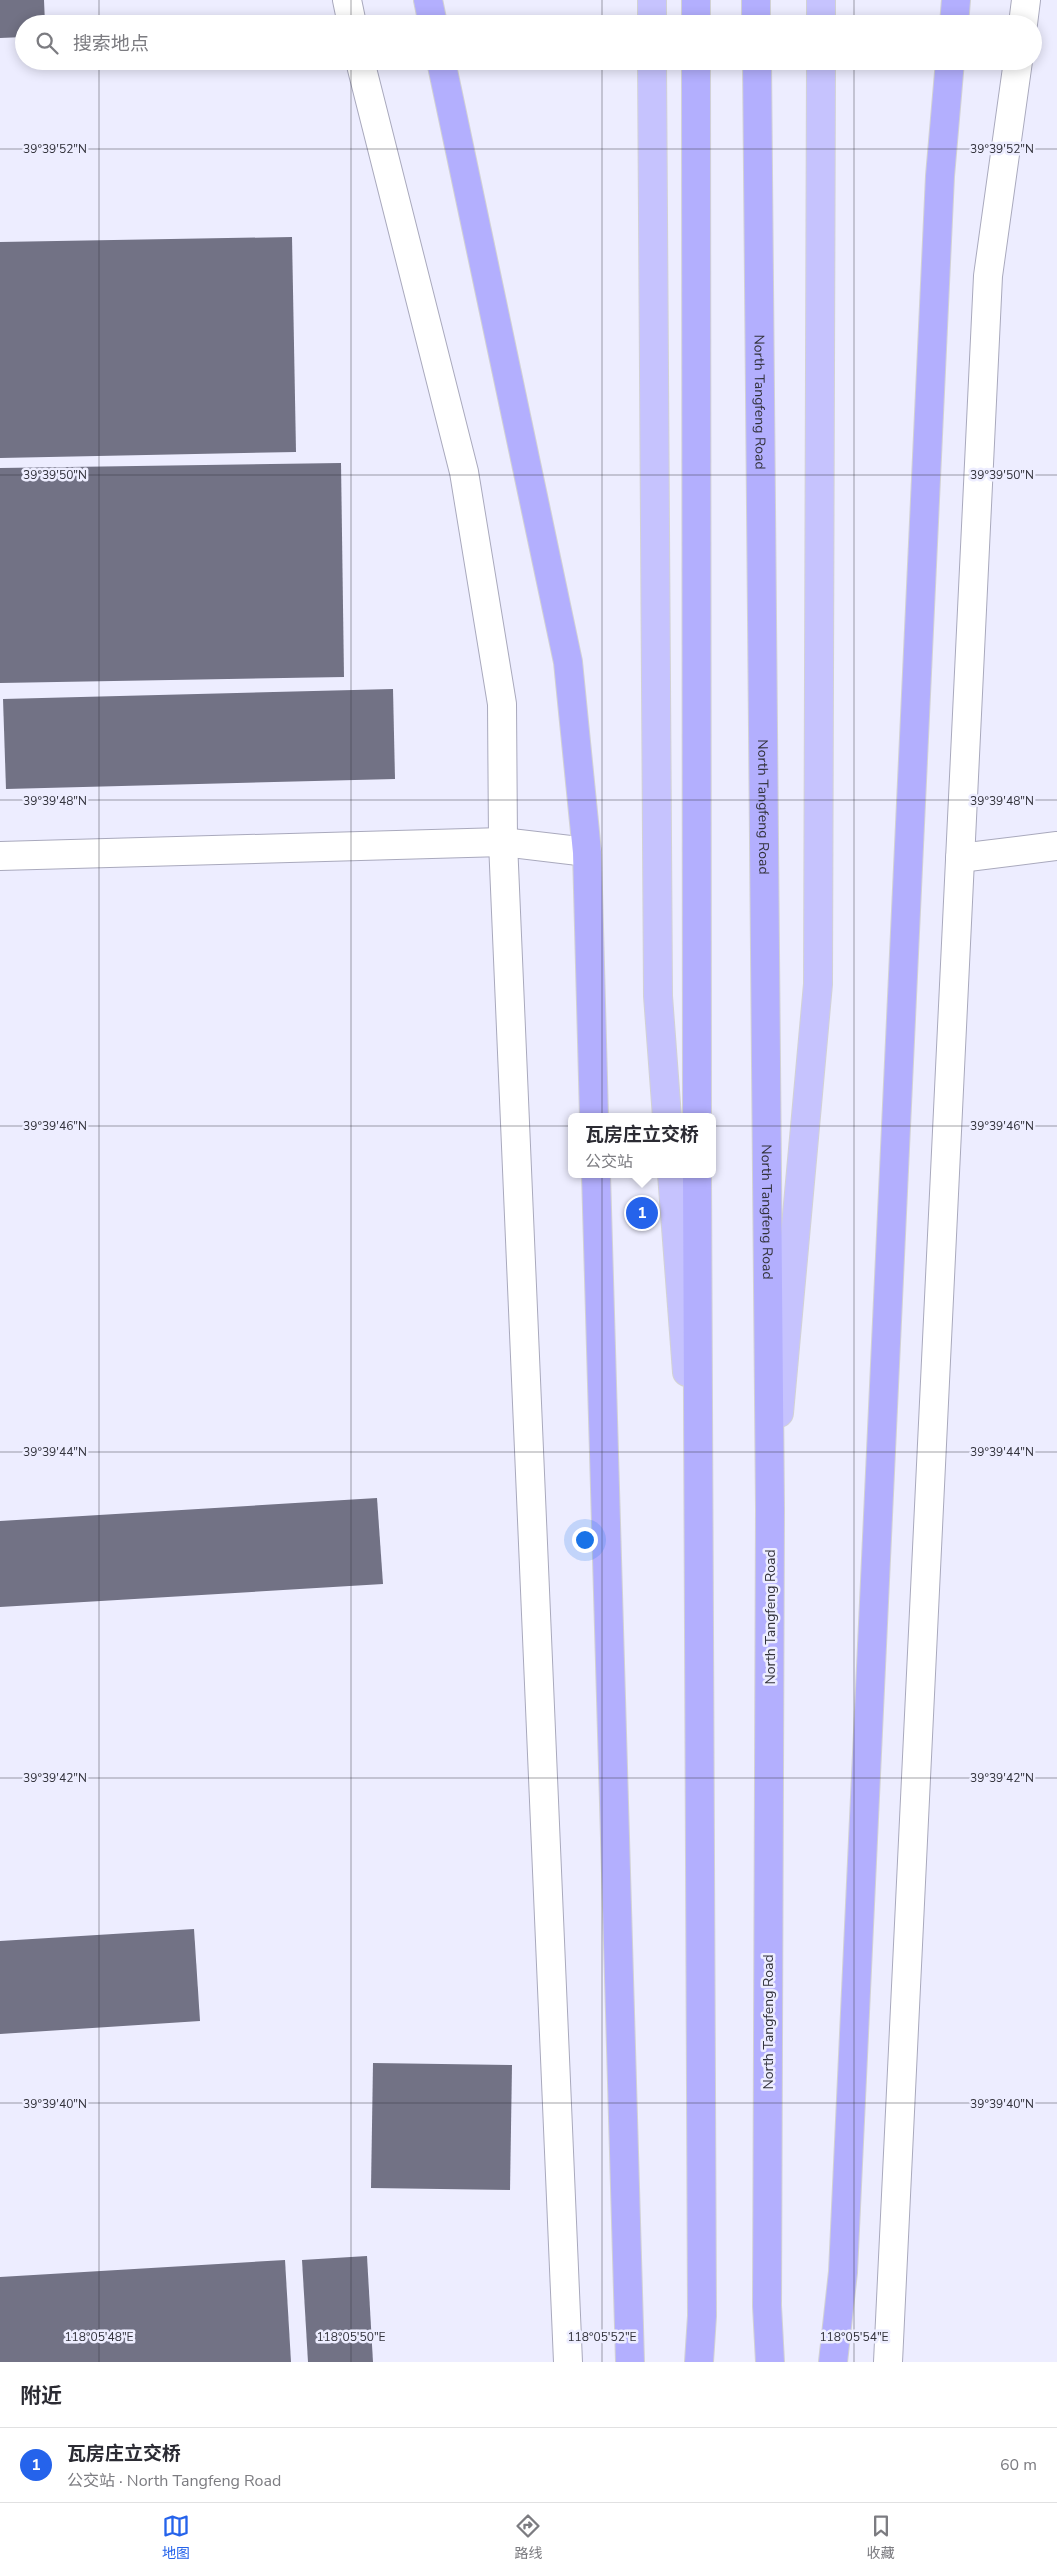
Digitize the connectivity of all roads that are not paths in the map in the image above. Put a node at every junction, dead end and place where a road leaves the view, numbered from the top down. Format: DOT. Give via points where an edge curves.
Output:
graph roads {
  1 [pos="347,0"];
  2 [pos="428,0"];
  3 [pos="652,0"];
  4 [pos="696,0"];
  5 [pos="756,0"];
  6 [pos="821,0"];
  7 [pos="956,0"];
  8 [pos="1026,0"];
  9 [pos="350,15"];
  10 [pos="431,15"];
  11 [pos="652,15"];
  12 [pos="696,15"];
  13 [pos="756,15"];
  14 [pos="821,15"];
  15 [pos="955,15"];
  16 [pos="1024,15"];
  17 [pos="362,70"];
  18 [pos="443,70"];
  19 [pos="652,70"];
  20 [pos="696,70"];
  21 [pos="756,70"];
  22 [pos="821,70"];
  23 [pos="949,70"];
  24 [pos="1017,70"];
  25 [pos="503,842"];
  26 [pos="1057,846"];
  27 [pos="587,852"];
  28 [pos="0,856"];
  29 [pos="960,858"];
  30 [pos="594,1113"];
  31 [pos="667,1113"];
  32 [pos="697,1113"];
  33 [pos="596,1178"];
  34 [pos="672,1178"];
  35 [pos="697,1178"];
  36 [pos="770,1510"];
  37 [pos="698,1518"];
  38 [pos="568,2362"];
  39 [pos="630,2362"];
  40 [pos="700,2362"];
  41 [pos="770,2362"];
  42 [pos="833,2362"];
  43 [pos="888,2362"];
  1 -- 9 [label="street"];
  2 -- 10 [label="highway"];
  3 -- 11 [label="main road"];
  4 -- 12 [label="highway"];
  5 -- 13 [label="highway"];
  6 -- 14 [label="main road"];
  7 -- 15 [label="highway"];
  8 -- 16 [label="street"];
  17 -- 25 [label="street" via="464,472 502,704"];
  18 -- 27 [label="highway" via="568,662"];
  19 -- 31 [label="main road" via="658,996"];
  20 -- 32 [label="highway"];
  21 -- 36 [label="highway, North Tangfeng Road"];
  22 -- 36 [label="main road" via="818,984"];
  23 -- 42 [label="highway" via="940,176 843,2272"];
  24 -- 29 [label="street" via="988,276"];
  25 -- 27 [label="street"];
  25 -- 28 [label="street"];
  25 -- 38 [label="street"];
  26 -- 29 [label="street"];
  27 -- 30 [label="highway"];
  29 -- 43 [label="street"];
  33 -- 39 [label="highway"];
  34 -- 37 [label="main road"];
  35 -- 37 [label="highway"];
  36 -- 41 [label="highway, North Tangfeng Road" via="767,2286"];
  37 -- 40 [label="highway"];
}
